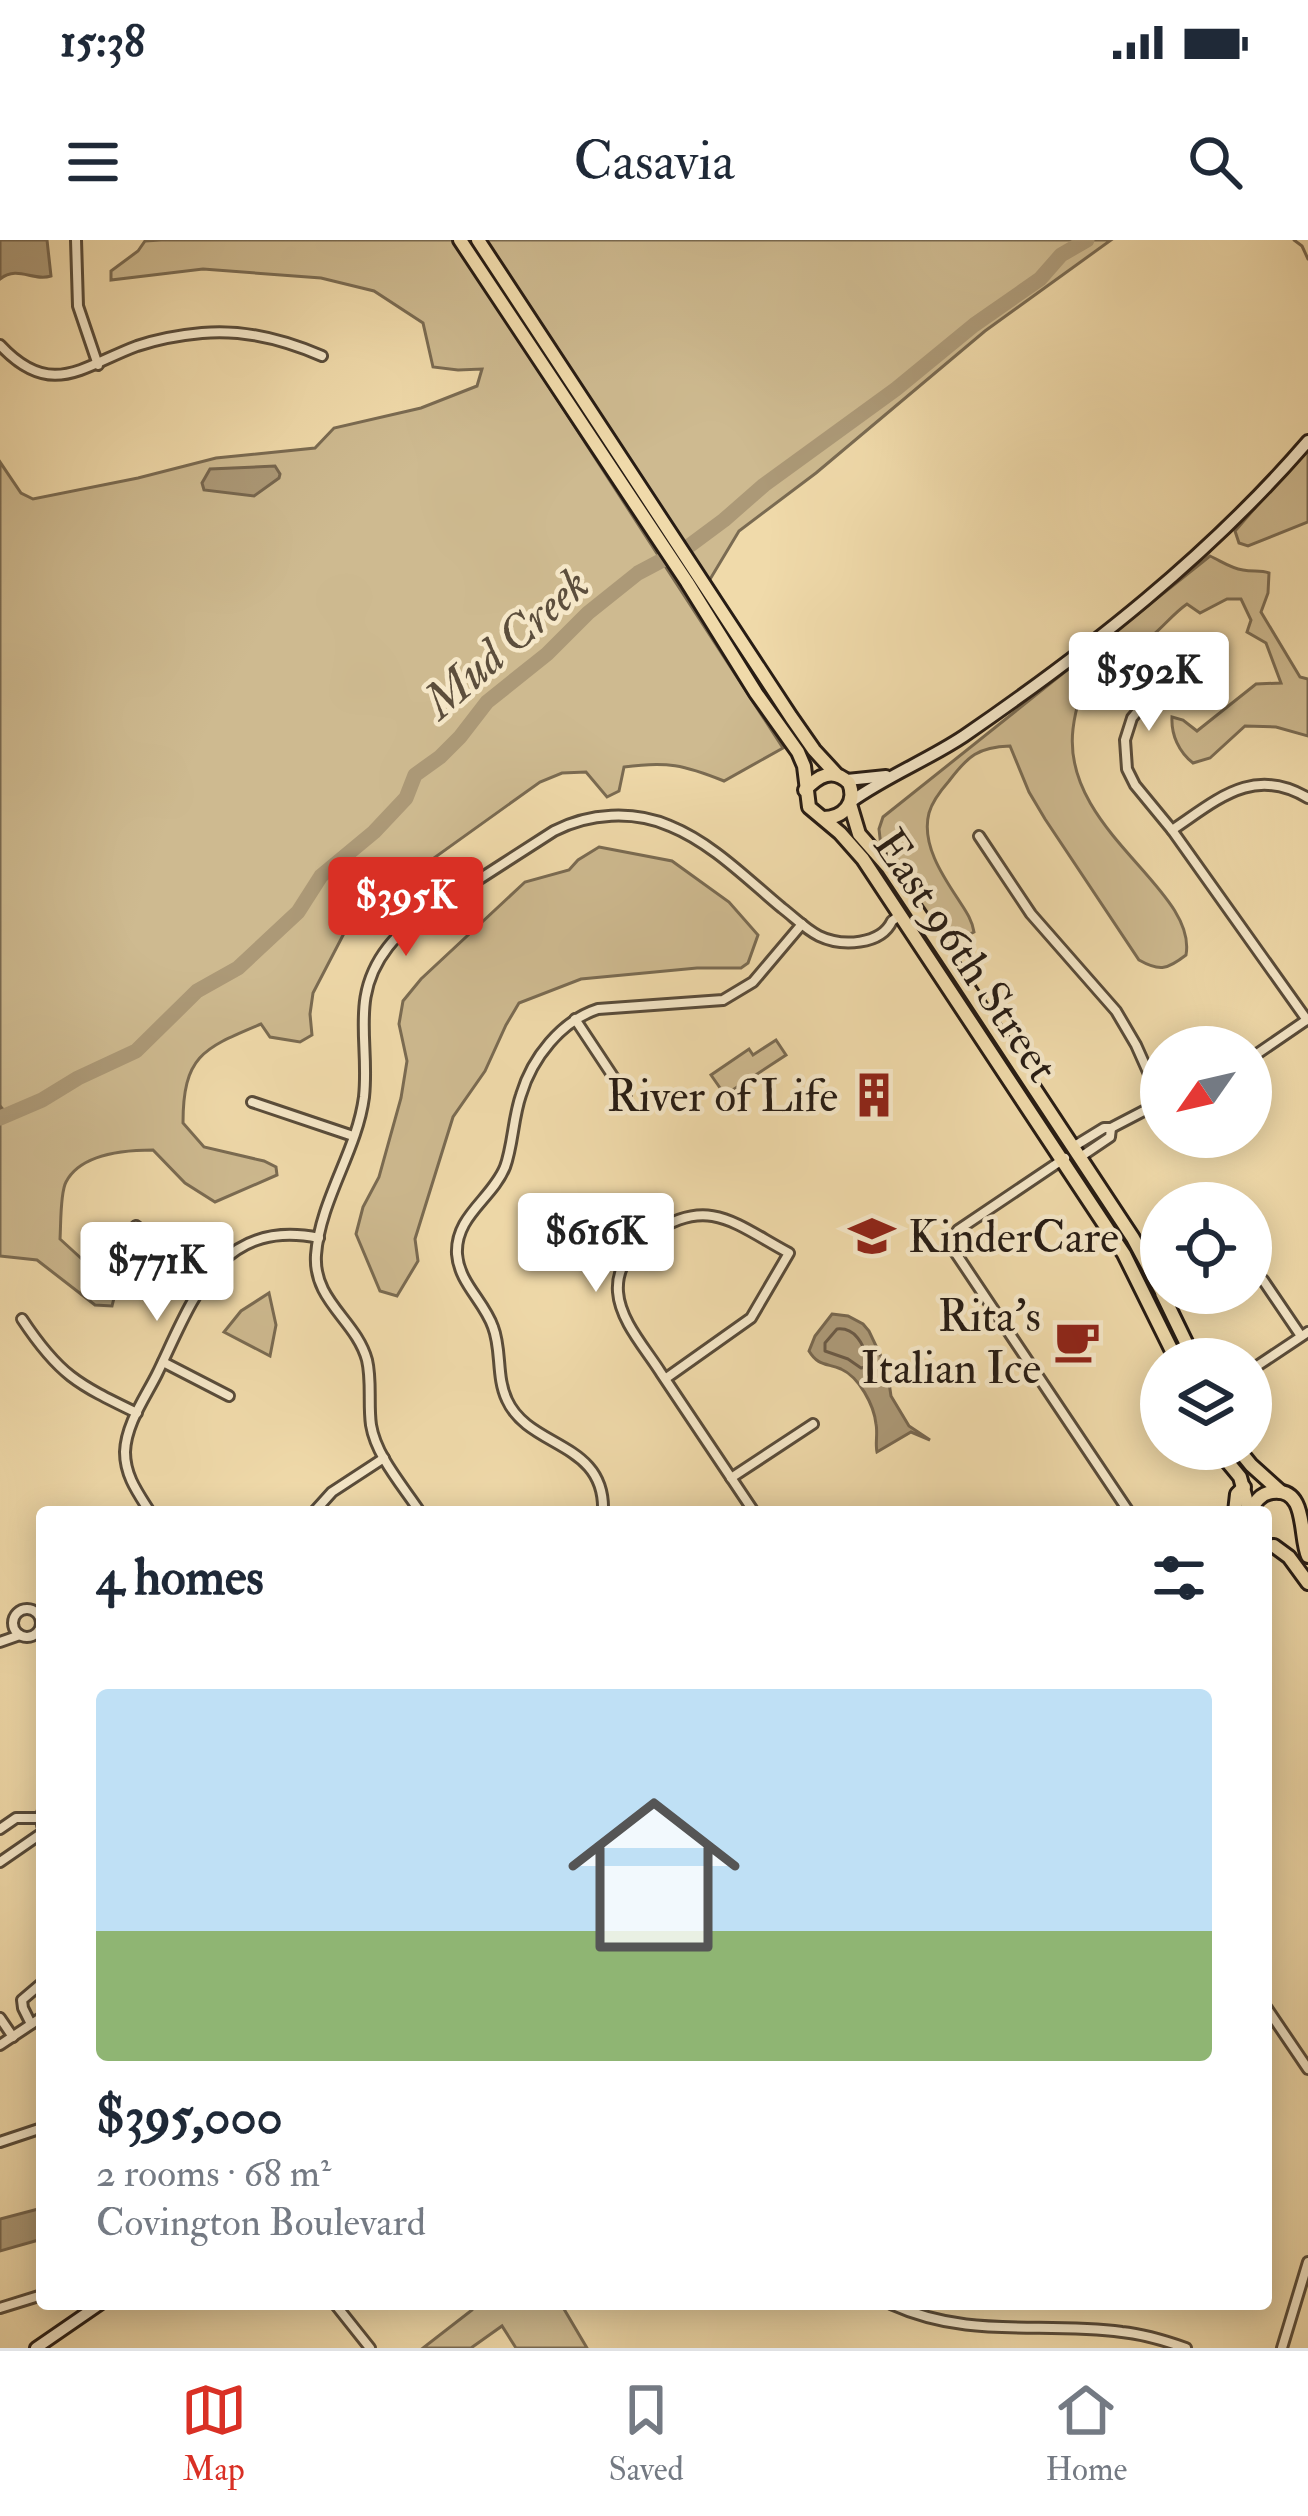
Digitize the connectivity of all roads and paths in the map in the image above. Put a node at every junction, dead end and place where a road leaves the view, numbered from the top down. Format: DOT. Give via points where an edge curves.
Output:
graph roads {
  1 [pos="76,240"];
  2 [pos="460,240"];
  3 [pos="478,240"];
  4 [pos="0,345"];
  5 [pos="322,356"];
  6 [pos="98,365"];
  7 [pos="1308,441"];
  8 [pos="658,527"];
  9 [pos="692,579"];
  10 [pos="1205,652"];
  11 [pos="895,775"];
  12 [pos="842,777"];
  13 [pos="805,790"];
  14 [pos="1308,798"];
  15 [pos="851,802"];
  16 [pos="819,817"];
  17 [pos="1172,830"];
  18 [pos="979,836"];
  19 [pos="900,923"];
  20 [pos="802,924"];
  21 [pos="955,968"];
  22 [pos="575,1019"];
  23 [pos="1307,1020"];
  24 [pos="1272,1044"];
  25 [pos="1140,1057"];
  26 [pos="626,1096"];
  27 [pos="252,1102"];
  28 [pos="1140,1113"];
  29 [pos="353,1136"];
  30 [pos="1072,1154"];
  31 [pos="136,1226"];
  32 [pos="319,1238"];
  33 [pos="1140,1251"];
  34 [pos="205,1278"];
  35 [pos="1272,1292"];
  36 [pos="22,1318"];
  37 [pos="1304,1334"];
  38 [pos="1166,1338"];
  39 [pos="1272,1356"];
  40 [pos="163,1362"];
  41 [pos="665,1378"];
  42 [pos="230,1396"];
  43 [pos="136,1413"];
  44 [pos="813,1424"];
  45 [pos="384,1458"];
  46 [pos="1236,1470"];
  47 [pos="1255,1470"];
  48 [pos="731,1478"];
  49 [pos="1244,1486"];
  50 [pos="1282,1492"];
  51 [pos="146,1506"];
  52 [pos="319,1506"];
  53 [pos="416,1506"];
  54 [pos="603,1506"];
  55 [pos="750,1506"];
  56 [pos="1125,1506"];
  57 [pos="1236,1506"];
  58 [pos="1249,1506"];
  59 [pos="1254,1506"];
  60 [pos="1302,1527"];
  61 [pos="1272,1545"];
  62 [pos="1272,1546"];
  63 [pos="1308,1556"];
  64 [pos="1308,1583"];
  65 [pos="20,1635"];
  66 [pos="0,1642"];
  67 [pos="36,1821"];
  68 [pos="36,1827"];
  69 [pos="0,1828"];
  70 [pos="0,1862"];
  71 [pos="36,1988"];
  72 [pos="1272,2016"];
  73 [pos="0,2018"];
  74 [pos="36,2021"];
  75 [pos="31,2024"];
  76 [pos="13,2037"];
  77 [pos="0,2045"];
  78 [pos="1308,2069"];
  79 [pos="36,2130"];
  80 [pos="0,2142"];
  81 [pos="1308,2262"];
  82 [pos="36,2297"];
  83 [pos="0,2308"];
  84 [pos="91,2310"];
  85 [pos="340,2310"];
  86 [pos="905,2310"];
  87 [pos="36,2348"];
  88 [pos="370,2348"];
  89 [pos="1186,2348"];
  90 [pos="1282,2348"];
  1 -- 6 [label="street" via="78,306"];
  2 -- 8 [label="main road, East 96th Street"];
  3 -- 8 [label="main road, East 96th Street"];
  4 -- 6 [label="street" via="41,372 74,374"];
  5 -- 6 [label="street" via="276,340 207,332 152,341"];
  7 -- 11 [label="street" via="1227,530 1114,628"];
  8 -- 9 [label="main road, East 96th Street"];
  9 -- 12 [label="main road, East 96th Street"];
  9 -- 13 [label="main road, East 96th Street" via="800,756"];
  10 -- 17 [label="street" via="1140,708 1126,733 1129,775"];
  11 -- 12 [label="street"];
  11 -- 15 [label="street"];
  12 -- 13 [label="main road" via="819,777"];
  12 -- 15 [label="main road, East 96th Street"];
  13 -- 16 [label="main road, East 96th Street"];
  14 -- 17 [label="street" via="1280,786 1244,787"];
  15 -- 16 [label="main road"];
  15 -- 21 [label="main road, East 96th Street" via="859,834"];
  16 -- 19 [label="main road, East 96th Street" via="856,850"];
  17 -- 23 [label="street"];
  18 -- 25 [label="street" via="1031,914 1123,1021"];
  19 -- 20 [label="street" via="851,942"];
  19 -- 21 [label="main road" via="912,916"];
  19 -- 30 [label="main road, East 96th Street"];
  20 -- 22 [label="street" via="753,982 723,1000 598,1009"];
  20 -- 29 [label="street" via="675,827 619,815 566,825 413,924 379,960 362,1009 364,1097"];
  21 -- 30 [label="main road, East 96th Street"];
  22 -- 26 [label="street"];
  22 -- 54 [label="street" via="526,1082 505,1166 464,1224 457,1257 493,1325 507,1402 591,1468"];
  23 -- 24 [label="street"];
  27 -- 29 [label="street"];
  28 -- 30 [label="street"];
  29 -- 32 [label="street"];
  30 -- 33 [label="main road, East 96th Street"];
  30 -- 38 [label="main road, East 96th Street"];
  30 -- 56 [label="street" via="958,1230 952,1249"];
  31 -- 34 [label="street"];
  32 -- 34 [label="street" via="261,1238"];
  32 -- 45 [label="street" via="319,1284 367,1360 370,1422"];
  34 -- 40 [label="street"];
  35 -- 37 [label="street"];
  36 -- 43 [label="street" via="69,1377"];
  37 -- 39 [label="street"];
  40 -- 42 [label="street"];
  40 -- 43 [label="street"];
  41 -- 41 [label="street" via="618,1298 620,1272 634,1248 673,1220 699,1214 789,1253 752,1318"];
  41 -- 48 [label="street"];
  43 -- 51 [label="street" via="125,1456"];
  44 -- 48 [label="street"];
  45 -- 52 [label="street"];
  45 -- 53 [label="street"];
  46 -- 49 [label="main road"];
  47 -- 50 [label="main road"];
  48 -- 55 [label="street"];
  49 -- 57 [label="main road"];
  49 -- 58 [label="main road"];
  50 -- 59 [label="main road"];
  50 -- 60 [label="main road" via="1297,1502"];
  60 -- 61 [label="main road" via="1291,1541"];
  60 -- 63 [label="main road"];
  62 -- 64 [label="main road"];
  65 -- 66 [label="street"];
  67 -- 69 [label="street"];
  68 -- 70 [label="street"];
  71 -- 75 [label="street" via="22,2000"];
  72 -- 78 [label="street"];
  73 -- 76 [label="street"];
  74 -- 75 [label="street"];
  75 -- 76 [label="street"];
  76 -- 77 [label="street"];
  79 -- 80 [label="street"];
  81 -- 90 [label="street"];
  82 -- 83 [label="street"];
  84 -- 87 [label="street"];
  85 -- 88 [label="street"];
  86 -- 89 [label="street" via="973,2327 1126,2332"];
}
